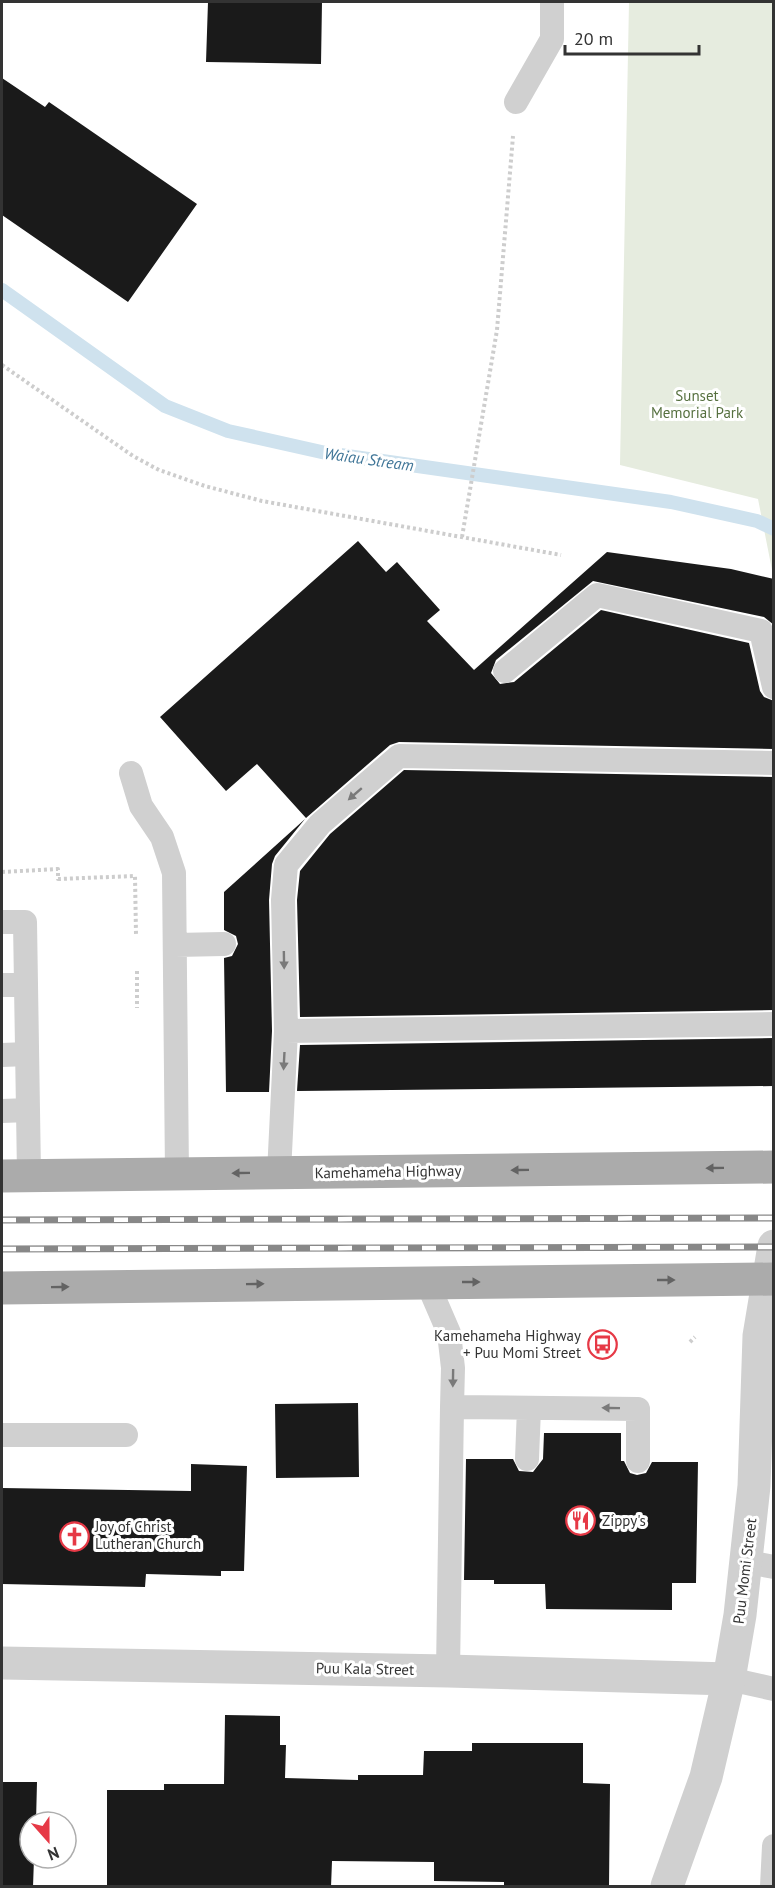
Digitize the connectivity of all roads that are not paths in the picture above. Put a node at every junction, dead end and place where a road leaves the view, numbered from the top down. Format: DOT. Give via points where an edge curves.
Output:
graph roads {
  1 [pos="552,2"];
  2 [pos="516,102"];
  3 [pos="505,671"];
  4 [pos="774,687"];
  5 [pos="774,763"];
  6 [pos="131,773"];
  7 [pos="2,922"];
  8 [pos="224,944"];
  9 [pos="175,945"];
  10 [pos="2,985"];
  11 [pos="26,985"];
  12 [pos="774,1024"];
  13 [pos="286,1031"];
  14 [pos="27,1054"];
  15 [pos="2,1055"];
  16 [pos="28,1110"];
  17 [pos="2,1111"];
  18 [pos="774,1167"];
  19 [pos="279,1173"];
  20 [pos="177,1174"];
  21 [pos="15,1176"];
  22 [pos="774,1246"];
  23 [pos="771,1279"];
  24 [pos="427,1282"];
  25 [pos="2,1288"];
  26 [pos="452,1407"];
  27 [pos="529,1408"];
  28 [pos="126,1435"];
  29 [pos="2,1436"];
  30 [pos="765,1438"];
  31 [pos="527,1459"];
  32 [pos="638,1461"];
  33 [pos="760,1564"];
  34 [pos="2,1663"];
  35 [pos="448,1671"];
  36 [pos="729,1679"];
  37 [pos="774,1689"];
  38 [pos="774,1846"];
  39 [pos="667,1887"];
  40 [pos="772,1887"];
  1 -- 2 [label="lane" via="552,39"];
  3 -- 4 [label="lane" via="597,595 761,631"];
  5 -- 13 [label="lane, one-way" via="399,756 320,824 286,865"];
  6 -- 9 [label="lane" via="141,806 162,837 174,873"];
  7 -- 11 [label="lane" via="25,922"];
  8 -- 9 [label="lane"];
  9 -- 20 [label="lane"];
  10 -- 11 [label="lane"];
  11 -- 14 [label="lane"];
  12 -- 13 [label="lane"];
  13 -- 19 [label="lane, one-way"];
  14 -- 15 [label="lane"];
  14 -- 16 [label="lane"];
  16 -- 17 [label="lane"];
  16 -- 21 [label="lane"];
  18 -- 19 [label="main road, Kamehameha Highway, one-way"];
  19 -- 20 [label="main road, Kamehameha Highway, one-way"];
  20 -- 21 [label="main road, Kamehameha Highway"];
  22 -- 23 [label="street, Puu Momi Street"];
  24 -- 23 [label="main road, one-way"];
  23 -- 30 [label="street, Puu Momi Street" via="759,1336"];
  25 -- 24 [label="main road, one-way"];
  24 -- 26 [label="lane, one-way" via="449,1333"];
  26 -- 27 [label="lane"];
  26 -- 35 [label="lane"];
  27 -- 31 [label="lane"];
  32 -- 27 [label="lane, one-way" via="638,1409"];
  28 -- 29 [label="lane"];
  30 -- 33 [label="street, Puu Momi Street"];
  33 -- 36 [label="street, Puu Momi Street"];
  34 -- 35 [label="street, Puu Kala Street"];
  35 -- 36 [label="street, Puu Kala Street"];
  36 -- 37 [label="lane"];
  36 -- 39 [label="street, Puu Momi Street" via="706,1777"];
  38 -- 40 [label="lane"];
}
